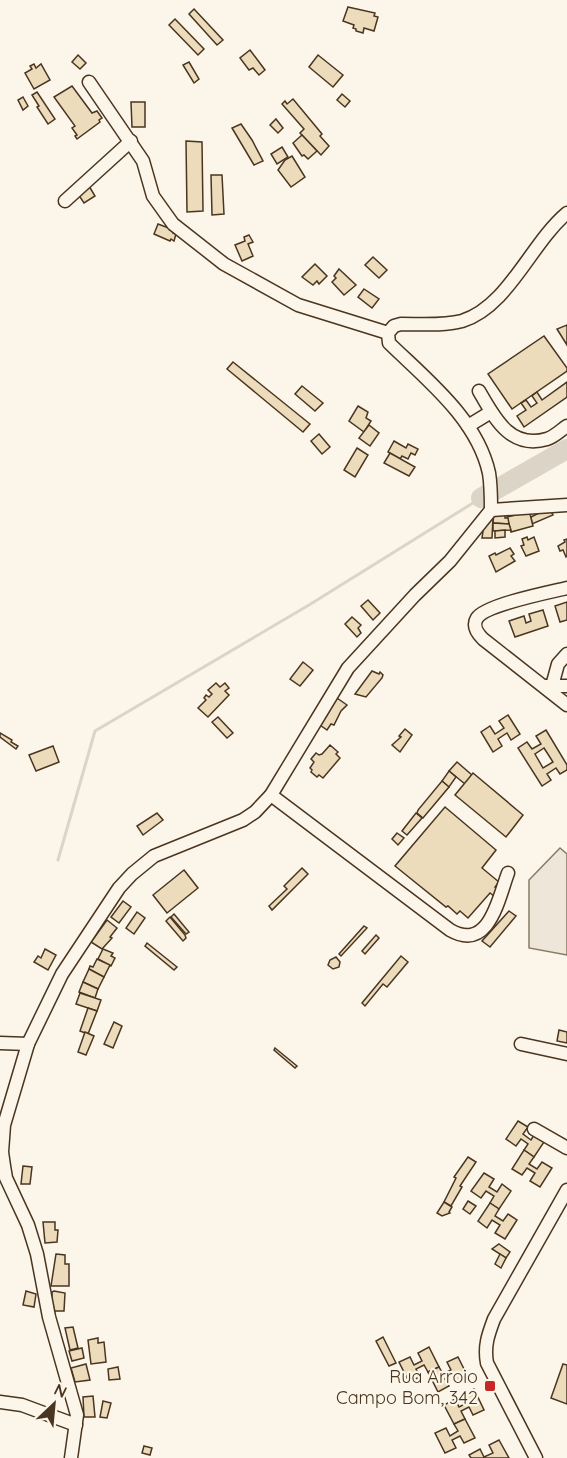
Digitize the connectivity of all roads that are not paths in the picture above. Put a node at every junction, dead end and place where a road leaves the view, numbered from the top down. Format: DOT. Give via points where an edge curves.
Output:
graph roads {
  1 [pos="89,82"];
  2 [pos="130,141"];
  3 [pos="65,201"];
  4 [pos="567,213"];
  5 [pos="388,333"];
  6 [pos="479,391"];
  7 [pos="491,412"];
  8 [pos="468,426"];
  9 [pos="567,426"];
  10 [pos="567,505"];
  11 [pos="491,510"];
  12 [pos="567,588"];
  13 [pos="567,654"];
  14 [pos="547,686"];
  15 [pos="567,686"];
  16 [pos="567,705"];
  17 [pos="271,795"];
  18 [pos="508,873"];
  19 [pos="0,1043"];
  20 [pos="28,1044"];
  21 [pos="521,1044"];
  22 [pos="567,1054"];
  23 [pos="534,1129"];
  24 [pos="567,1148"];
  25 [pos="567,1190"];
  26 [pos="0,1402"];
  27 [pos="76,1425"];
  28 [pos="71,1458"];
  29 [pos="536,1458"];
  1 -- 2 [label="street"];
  2 -- 3 [label="street"];
  2 -- 5 [label="street" via="143,161 153,196 172,224 224,264 298,305"];
  4 -- 5 [label="street" via="487,308 460,321 401,324"];
  5 -- 8 [label="street" via="389,343"];
  6 -- 7 [label="street"];
  7 -- 8 [label="street"];
  7 -- 9 [label="street" via="506,432 520,439 548,439"];
  8 -- 11 [label="street" via="488,471"];
  10 -- 11 [label="street"];
  11 -- 17 [label="street" via="450,561 348,668"];
  12 -- 14 [label="street" via="493,608 479,615 475,623 483,639"];
  13 -- 14 [label="street"];
  14 -- 15 [label="street"];
  14 -- 16 [label="street"];
  17 -- 18 [label="street" via="463,936 476,935 487,924"];
  17 -- 20 [label="street" via="243,820 154,856 132,874 62,974"];
  19 -- 20 [label="street"];
  20 -- 27 [label="street" via="4,1125 4,1166 38,1254 49,1317 77,1414"];
  21 -- 22 [label="street"];
  23 -- 24 [label="street"];
  25 -- 29 [label="street" via="494,1319 485,1349 487,1363"];
  26 -- 27 [label="street" via="22,1405"];
  27 -- 28 [label="street"];
}
